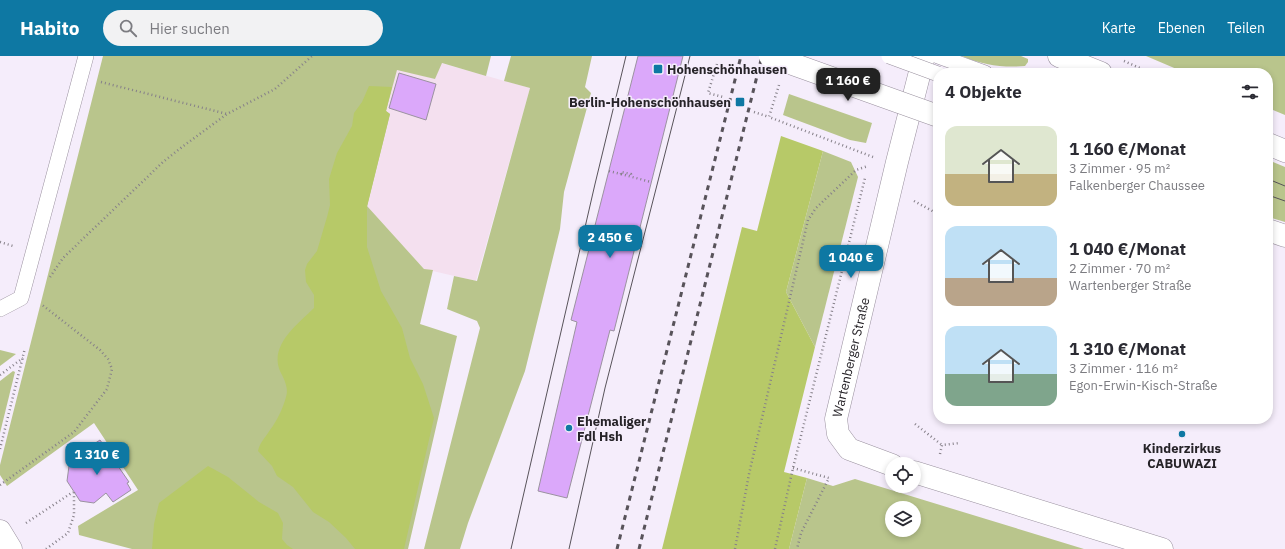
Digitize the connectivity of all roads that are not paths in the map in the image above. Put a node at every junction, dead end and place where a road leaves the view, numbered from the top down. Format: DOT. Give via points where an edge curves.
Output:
graph roads {
  1 [pos="86,56"];
  2 [pos="770,56"];
  3 [pos="889,56"];
  4 [pos="924,56"];
  5 [pos="938,56"];
  6 [pos="1059,56"];
  7 [pos="971,68"];
  8 [pos="1089,68"];
  9 [pos="933,72"];
  10 [pos="933,114"];
  11 [pos="1273,146"];
  12 [pos="1285,151"];
  13 [pos="1273,232"];
  14 [pos="1285,236"];
  15 [pos="0,309"];
  16 [pos="885,462"];
  17 [pos="921,474"];
  18 [pos="0,531"];
  19 [pos="11,549"];
  20 [pos="1162,549"];
  1 -- 15 [label="lane" via="21,298"];
  2 -- 10 [label="street, bridge"];
  3 -- 9 [label="lane, bridge"];
  4 -- 16 [label="street, Wartenberger Straße" via="836,419 838,434 849,449"];
  5 -- 7 [label="lane"];
  6 -- 8 [label="street"];
  11 -- 12 [label="street"];
  13 -- 14 [label="street"];
  17 -- 20 [label="street"];
  18 -- 19 [label="street"];
}
